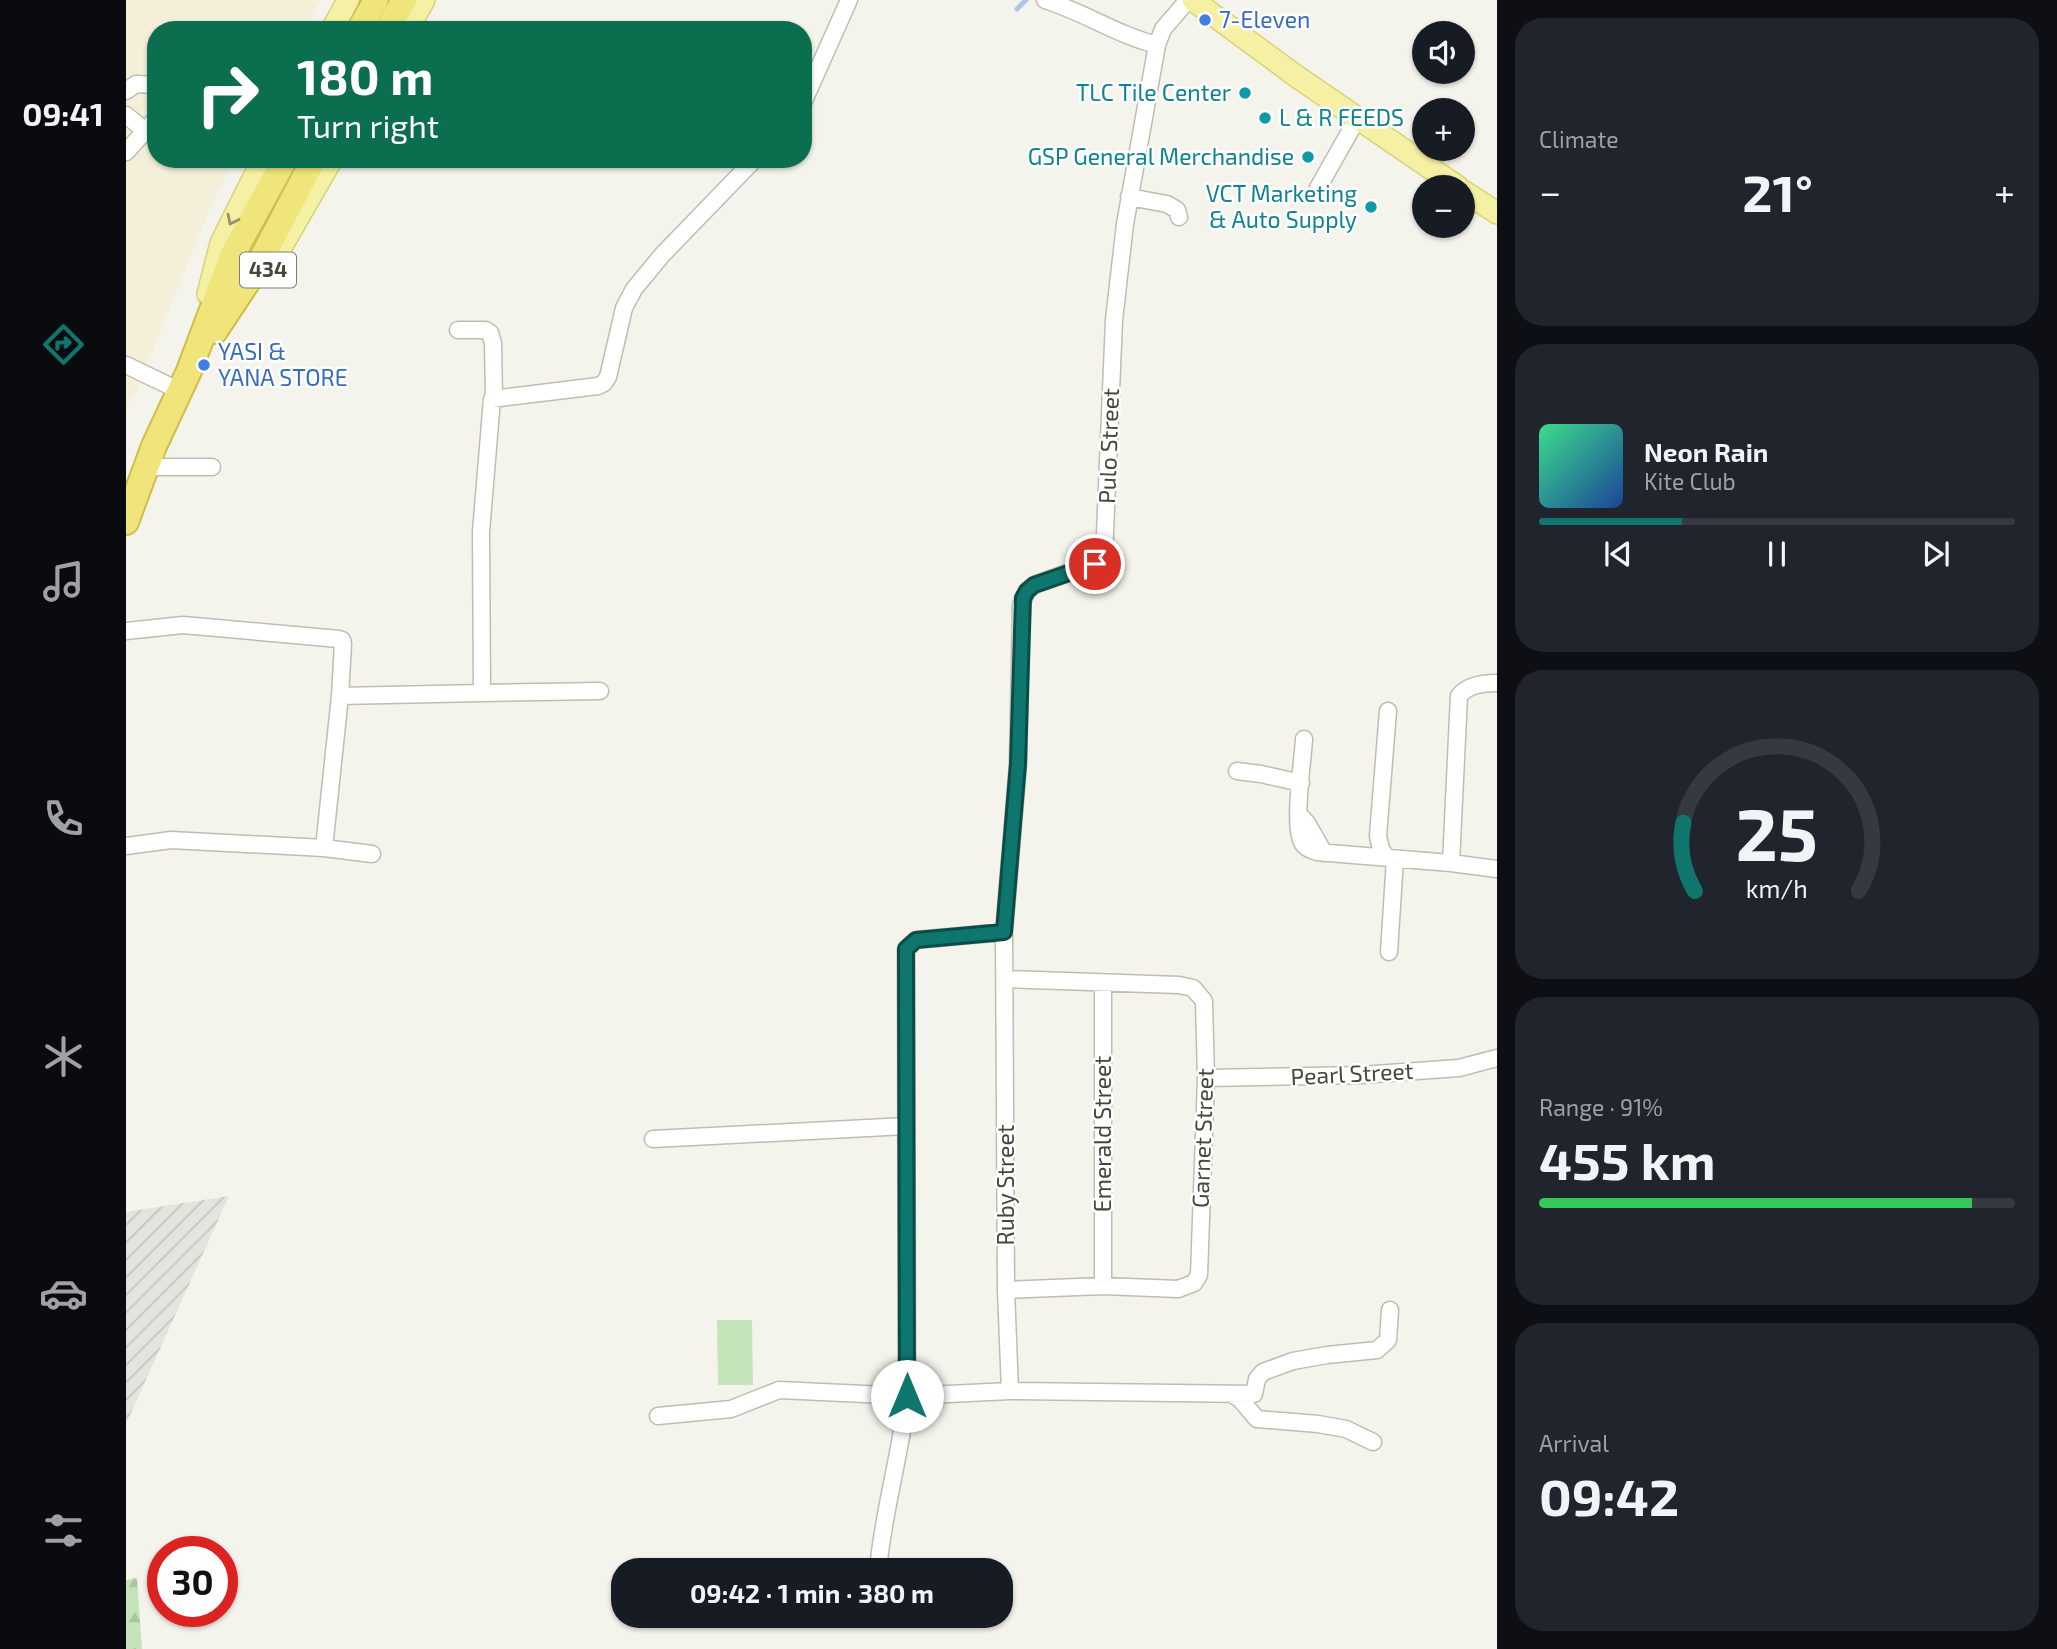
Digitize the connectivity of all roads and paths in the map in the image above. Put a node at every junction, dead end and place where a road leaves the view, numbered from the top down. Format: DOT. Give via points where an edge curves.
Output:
graph roads {
  1 [pos="348,0"];
  2 [pos="376,0"];
  3 [pos="404,0"];
  4 [pos="424,0"];
  5 [pos="849,0"];
  6 [pos="1045,0"];
  7 [pos="1191,0"];
  8 [pos="337,21"];
  9 [pos="364,21"];
  10 [pos="392,21"];
  11 [pos="412,21"];
  12 [pos="1157,45"];
  13 [pos="812,83"];
  14 [pos="147,85"];
  15 [pos="126,91"];
  16 [pos="126,115"];
  17 [pos="1357,119"];
  18 [pos="147,123"];
  19 [pos="147,128"];
  20 [pos="126,152"];
  21 [pos="258,168"];
  22 [pos="280,168"];
  23 [pos="310,168"];
  24 [pos="327,168"];
  25 [pos="746,168"];
  26 [pos="1440,175"];
  27 [pos="1318,188"];
  28 [pos="1129,197"];
  29 [pos="1475,199"];
  30 [pos="1497,214"];
  31 [pos="1179,217"];
  32 [pos="458,330"];
  33 [pos="126,365"];
  34 [pos="185,381"];
  35 [pos="494,398"];
  36 [pos="146,467"];
  37 [pos="212,467"];
  38 [pos="126,522"];
  39 [pos="126,631"];
  40 [pos="1497,683"];
  41 [pos="600,691"];
  42 [pos="482,693"];
  43 [pos="340,696"];
  44 [pos="1388,711"];
  45 [pos="1304,739"];
  46 [pos="1237,771"];
  47 [pos="1301,783"];
  48 [pos="126,846"];
  49 [pos="324,848"];
  50 [pos="372,853"];
  51 [pos="1391,859"];
  52 [pos="1451,863"];
  53 [pos="1497,869"];
  54 [pos="1004,932"];
  55 [pos="1389,953"];
  56 [pos="1005,979"];
  57 [pos="1103,983"];
  58 [pos="1497,1058"];
  59 [pos="1206,1078"];
  60 [pos="906,1126"];
  61 [pos="653,1139"];
  62 [pos="1104,1286"];
  63 [pos="1006,1290"];
  64 [pos="1390,1310"];
  65 [pos="1010,1391"];
  66 [pos="1233,1395"];
  67 [pos="907,1396"];
  68 [pos="658,1416"];
  69 [pos="1373,1442"];
  70 [pos="880,1558"];
  1 -- 8 [label="main road"];
  2 -- 9 [label="highway"];
  3 -- 10 [label="highway"];
  4 -- 11 [label="main road"];
  5 -- 13 [label="street"];
  6 -- 12 [label="street"];
  7 -- 12 [label="street, Pulo Street" via="1163,29"];
  7 -- 17 [label="main road"];
  12 -- 28 [label="street, Pulo Street"];
  14 -- 15 [label="street" via="136,84"];
  16 -- 18 [label="street"];
  17 -- 26 [label="main road"];
  17 -- 27 [label="street"];
  19 -- 20 [label="street"];
  21 -- 34 [label="main road, 434, one-way" via="221,243"];
  22 -- 34 [label="highway, 434" via="233,254"];
  23 -- 34 [label="highway, 434" via="256,269"];
  24 -- 34 [label="main road, 434" via="268,270"];
  25 -- 35 [label="street" via="634,289 624,308 604,383"];
  28 -- 31 [label="street" via="1167,204"];
  28 -- 54 [label="street, Pulo Street" via="1114,320 1104,557 1034,585 1021,605 1018,764"];
  29 -- 30 [label="main road"];
  32 -- 35 [label="street" via="490,333"];
  33 -- 34 [label="street"];
  34 -- 36 [label="highway, 434"];
  35 -- 42 [label="street" via="481,532"];
  36 -- 37 [label="street"];
  36 -- 38 [label="highway, 434"];
  39 -- 43 [label="street" via="183,625 339,639 343,644"];
  40 -- 52 [label="street" via="1471,687 1459,696"];
  41 -- 42 [label="street"];
  42 -- 43 [label="street"];
  43 -- 49 [label="street"];
  44 -- 51 [label="street" via="1378,836 1381,849"];
  45 -- 47 [label="street"];
  46 -- 47 [label="street"];
  47 -- 51 [label="street" via="1299,835 1306,848"];
  48 -- 49 [label="street" via="171,840"];
  49 -- 50 [label="street"];
  51 -- 52 [label="street"];
  51 -- 55 [label="street"];
  52 -- 53 [label="street"];
  54 -- 56 [label="street, Pulo Street"];
  54 -- 60 [label="street" via="916,940 906,949"];
  56 -- 57 [label="street"];
  56 -- 63 [label="street, Ruby Street"];
  57 -- 59 [label="street, Garnet Street" via="1187,986 1199,992"];
  57 -- 62 [label="street, Emerald Street"];
  58 -- 59 [label="street, Pearl Street" via="1459,1068 1361,1075"];
  59 -- 62 [label="street, Garnet Street" via="1199,1275 1194,1283 1178,1289"];
  60 -- 61 [label="street"];
  60 -- 67 [label="street"];
  62 -- 63 [label="street"];
  63 -- 65 [label="street, Ruby Street"];
  64 -- 66 [label="street" via="1388,1340 1377,1350 1293,1361 1263,1372 1254,1394"];
  65 -- 66 [label="street"];
  65 -- 67 [label="street"];
  66 -- 69 [label="street" via="1256,1419 1337,1427"];
  67 -- 68 [label="street" via="779,1390 731,1409"];
  67 -- 70 [label="street"];
}
